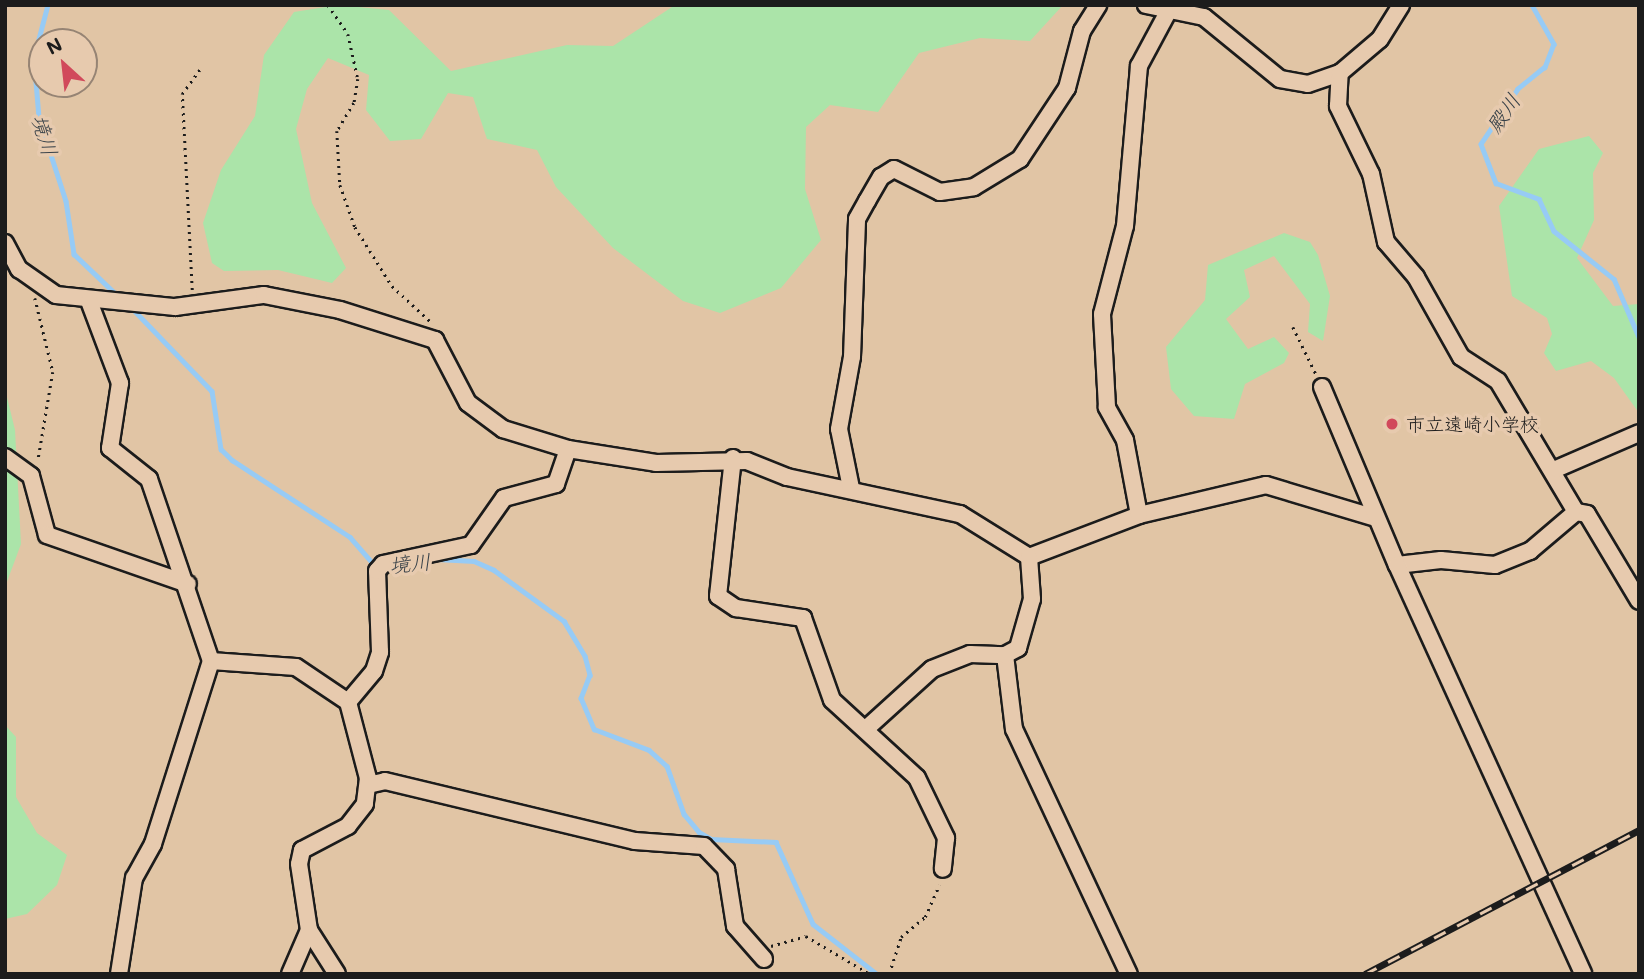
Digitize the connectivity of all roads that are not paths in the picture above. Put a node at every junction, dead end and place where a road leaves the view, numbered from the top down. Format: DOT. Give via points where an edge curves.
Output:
graph roads {
  1 [pos="1098,5"];
  2 [pos="1146,5"];
  3 [pos="1401,5"];
  4 [pos="1169,10"];
  5 [pos="1340,73"];
  6 [pos="5,243"];
  7 [pos="89,301"];
  8 [pos="1322,387"];
  9 [pos="1639,433"];
  10 [pos="568,450"];
  11 [pos="5,457"];
  12 [pos="733,458"];
  13 [pos="1556,469"];
  14 [pos="851,488"];
  15 [pos="1576,512"];
  16 [pos="1139,515"];
  17 [pos="1376,518"];
  18 [pos="1029,556"];
  19 [pos="1397,565"];
  20 [pos="188,584"];
  21 [pos="1639,601"];
  22 [pos="1005,655"];
  23 [pos="211,661"];
  24 [pos="348,702"];
  25 [pos="868,727"];
  26 [pos="368,785"];
  27 [pos="943,869"];
  28 [pos="309,930"];
  29 [pos="762,956"];
  30 [pos="119,974"];
  31 [pos="290,974"];
  32 [pos="337,974"];
  33 [pos="1129,974"];
  34 [pos="1583,974"];
  1 -- 14 [label="street" via="1082,31 1067,89 1020,159 974,187 940,192 894,169 881,177 867,201 858,219 852,357 839,429"];
  2 -- 4 [label="street"];
  3 -- 5 [label="street" via="1380,38"];
  4 -- 5 [label="street" via="1204,18 1280,79 1308,84"];
  4 -- 16 [label="street" via="1139,66 1125,226 1102,314 1107,407 1125,440"];
  5 -- 13 [label="street" via="1338,106 1371,174 1386,242 1416,277 1461,357 1498,381"];
  6 -- 7 [label="street" via="36,285"];
  7 -- 10 [label="street" via="194,303 219,296 286,297 435,340 481,418"];
  7 -- 20 [label="street" via="120,383 110,448 149,479"];
  8 -- 17 [label="street"];
  9 -- 13 [label="street"];
  10 -- 12 [label="street" via="656,463"];
  10 -- 24 [label="street" via="555,484 503,498 471,545 383,564 377,571 380,652 374,671"];
  11 -- 20 [label="street" via="31,476 47,535"];
  12 -- 14 [label="street" via="787,477"];
  12 -- 25 [label="street" via="718,596 736,608 803,618 832,700"];
  13 -- 15 [label="street"];
  14 -- 18 [label="street" via="960,514"];
  15 -- 19 [label="street" via="1530,551 1495,565 1441,560"];
  15 -- 21 [label="street" via="1587,514"];
  16 -- 17 [label="street" via="1266,485"];
  16 -- 18 [label="street"];
  17 -- 19 [label="street"];
  18 -- 22 [label="street" via="1032,599 1024,636"];
  19 -- 34 [label="street"];
  20 -- 23 [label="street"];
  22 -- 25 [label="street" via="970,654 932,669"];
  22 -- 33 [label="street" via="1014,729"];
  23 -- 24 [label="street" via="296,667"];
  23 -- 30 [label="street" via="153,844 134,878"];
  24 -- 26 [label="street"];
  25 -- 27 [label="street" via="905,762 939,819 946,838"];
  26 -- 28 [label="street" via="358,819 302,850"];
  26 -- 29 [label="street" via="385,781 635,841 704,846 726,869 735,926"];
  28 -- 31 [label="street"];
  28 -- 32 [label="street"];
}
